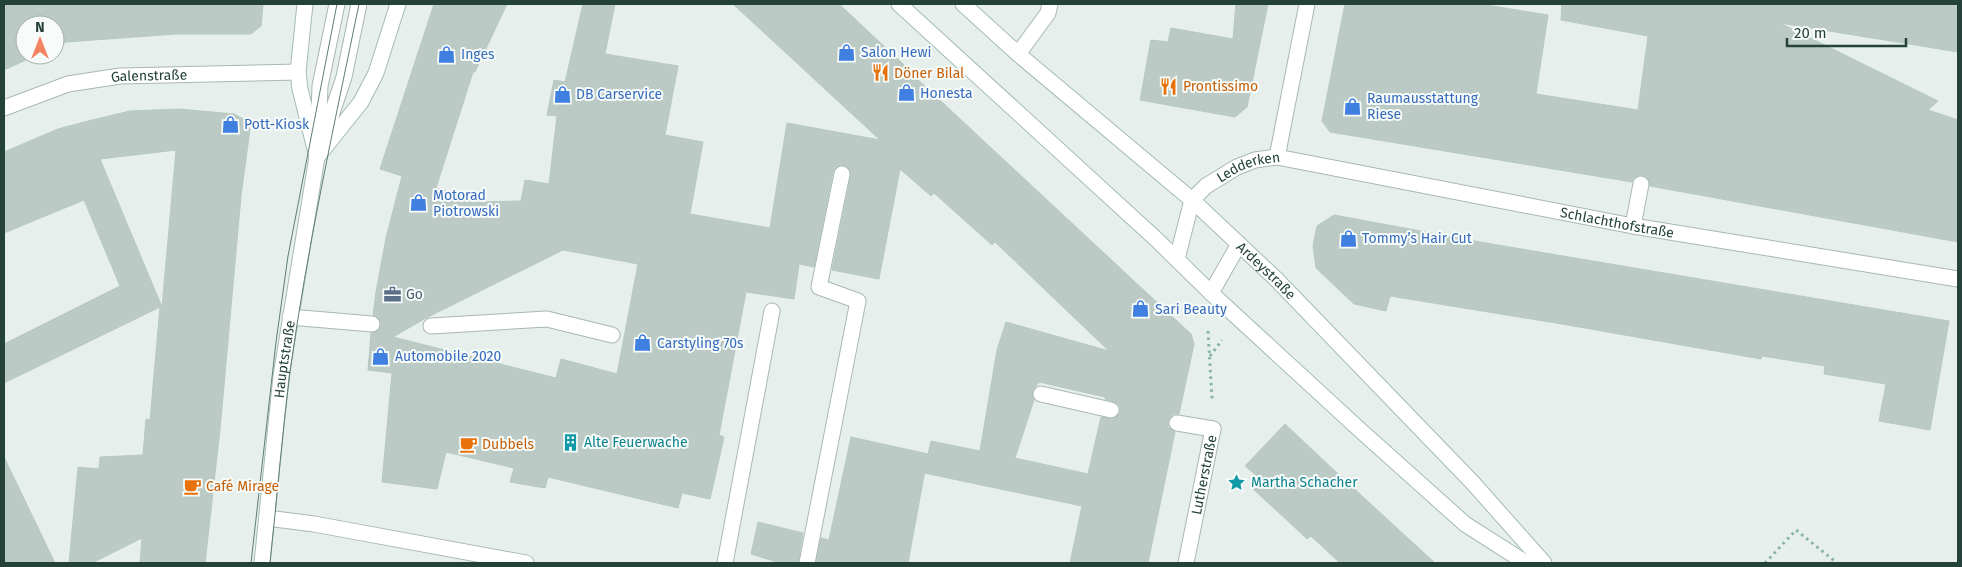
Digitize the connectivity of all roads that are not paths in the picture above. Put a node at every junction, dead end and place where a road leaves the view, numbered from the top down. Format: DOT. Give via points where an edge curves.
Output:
graph roads {
  1 [pos="306,4"];
  2 [pos="337,4"];
  3 [pos="359,4"];
  4 [pos="398,4"];
  5 [pos="899,4"];
  6 [pos="963,4"];
  7 [pos="1050,4"];
  8 [pos="1307,4"];
  9 [pos="1018,54"];
  10 [pos="298,72"];
  11 [pos="4,108"];
  12 [pos="317,157"];
  13 [pos="1276,157"];
  14 [pos="842,174"];
  15 [pos="1641,184"];
  16 [pos="1192,200"];
  17 [pos="1633,226"];
  18 [pos="1239,244"];
  19 [pos="1177,259"];
  20 [pos="1958,279"];
  21 [pos="1211,293"];
  22 [pos="772,311"];
  23 [pos="290,317"];
  24 [pos="372,324"];
  25 [pos="432,326"];
  26 [pos="612,335"];
  27 [pos="1041,394"];
  28 [pos="1111,410"];
  29 [pos="1177,423"];
  30 [pos="267,518"];
  31 [pos="262,563"];
  32 [pos="526,563"];
  33 [pos="725,563"];
  34 [pos="807,563"];
  35 [pos="1186,563"];
  36 [pos="1526,563"];
  37 [pos="1544,563"];
  1 -- 10 [label="main road, Hauptstraße"];
  2 -- 12 [label="main road" via="320,86"];
  3 -- 12 [label="main road" via="344,77"];
  4 -- 12 [label="main road, Hauptstraße" via="376,73 360,102"];
  5 -- 19 [label="main road"];
  6 -- 9 [label="main road, Ardeystraße"];
  7 -- 9 [label="main road" via="1048,13"];
  8 -- 13 [label="main road, Ledderken"];
  9 -- 16 [label="main road, Ardeystraße"];
  10 -- 11 [label="main road, Galenstraße" via="120,76 68,84"];
  10 -- 12 [label="main road, Hauptstraße"];
  12 -- 23 [label="main road, Hauptstraße"];
  13 -- 16 [label="main road, Ledderken" via="1237,166 1206,186"];
  13 -- 17 [label="main road, Schlachthofstraße"];
  14 -- 34 [label="main road" via="819,287 858,301"];
  15 -- 17 [label="main road"];
  16 -- 18 [label="main road, Ardeystraße"];
  16 -- 19 [label="main road"];
  17 -- 20 [label="main road, Schlachthofstraße"];
  18 -- 21 [label="main road"];
  18 -- 37 [label="main road, Ardeystraße" via="1473,482"];
  19 -- 21 [label="main road"];
  21 -- 36 [label="main road" via="1465,524"];
  22 -- 33 [label="main road"];
  23 -- 24 [label="main road"];
  23 -- 30 [label="main road, Hauptstraße"];
  25 -- 26 [label="main road" via="547,319"];
  27 -- 28 [label="main road"];
  29 -- 35 [label="main road, Lutherstraße" via="1213,429"];
  30 -- 31 [label="main road, Hauptstraße"];
  30 -- 32 [label="main road"];
}
